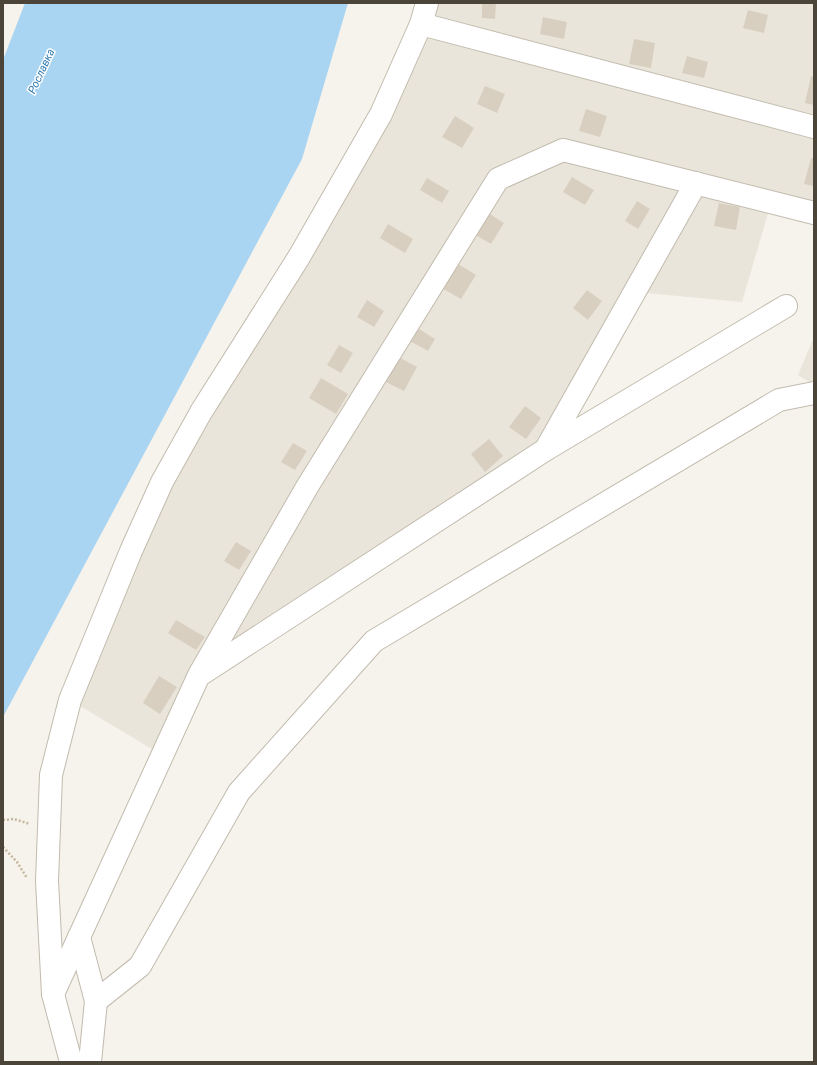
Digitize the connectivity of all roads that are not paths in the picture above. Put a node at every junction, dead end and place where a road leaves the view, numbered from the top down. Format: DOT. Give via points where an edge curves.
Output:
graph roads {
  1 [pos="427,3"];
  2 [pos="421,24"];
  3 [pos="814,127"];
  4 [pos="696,183"];
  5 [pos="814,213"];
  6 [pos="786,306"];
  7 [pos="814,393"];
  8 [pos="545,450"];
  9 [pos="199,675"];
  10 [pos="79,937"];
  11 [pos="53,994"];
  12 [pos="96,1001"];
  13 [pos="72,1062"];
  14 [pos="90,1062"];
  1 -- 2 [label="street"];
  2 -- 3 [label="street"];
  2 -- 11 [label="street" via="381,114 299,257 201,412 162,482 70,700 51,775 47,881"];
  4 -- 5 [label="street"];
  4 -- 8 [label="street"];
  4 -- 9 [label="street" via="563,150 498,179 307,487"];
  6 -- 8 [label="street"];
  7 -- 12 [label="street" via="779,400 374,641 239,792 140,966"];
  8 -- 9 [label="street"];
  9 -- 10 [label="street"];
  10 -- 11 [label="street"];
  10 -- 12 [label="street"];
  11 -- 13 [label="street"];
  12 -- 14 [label="street"];
}
